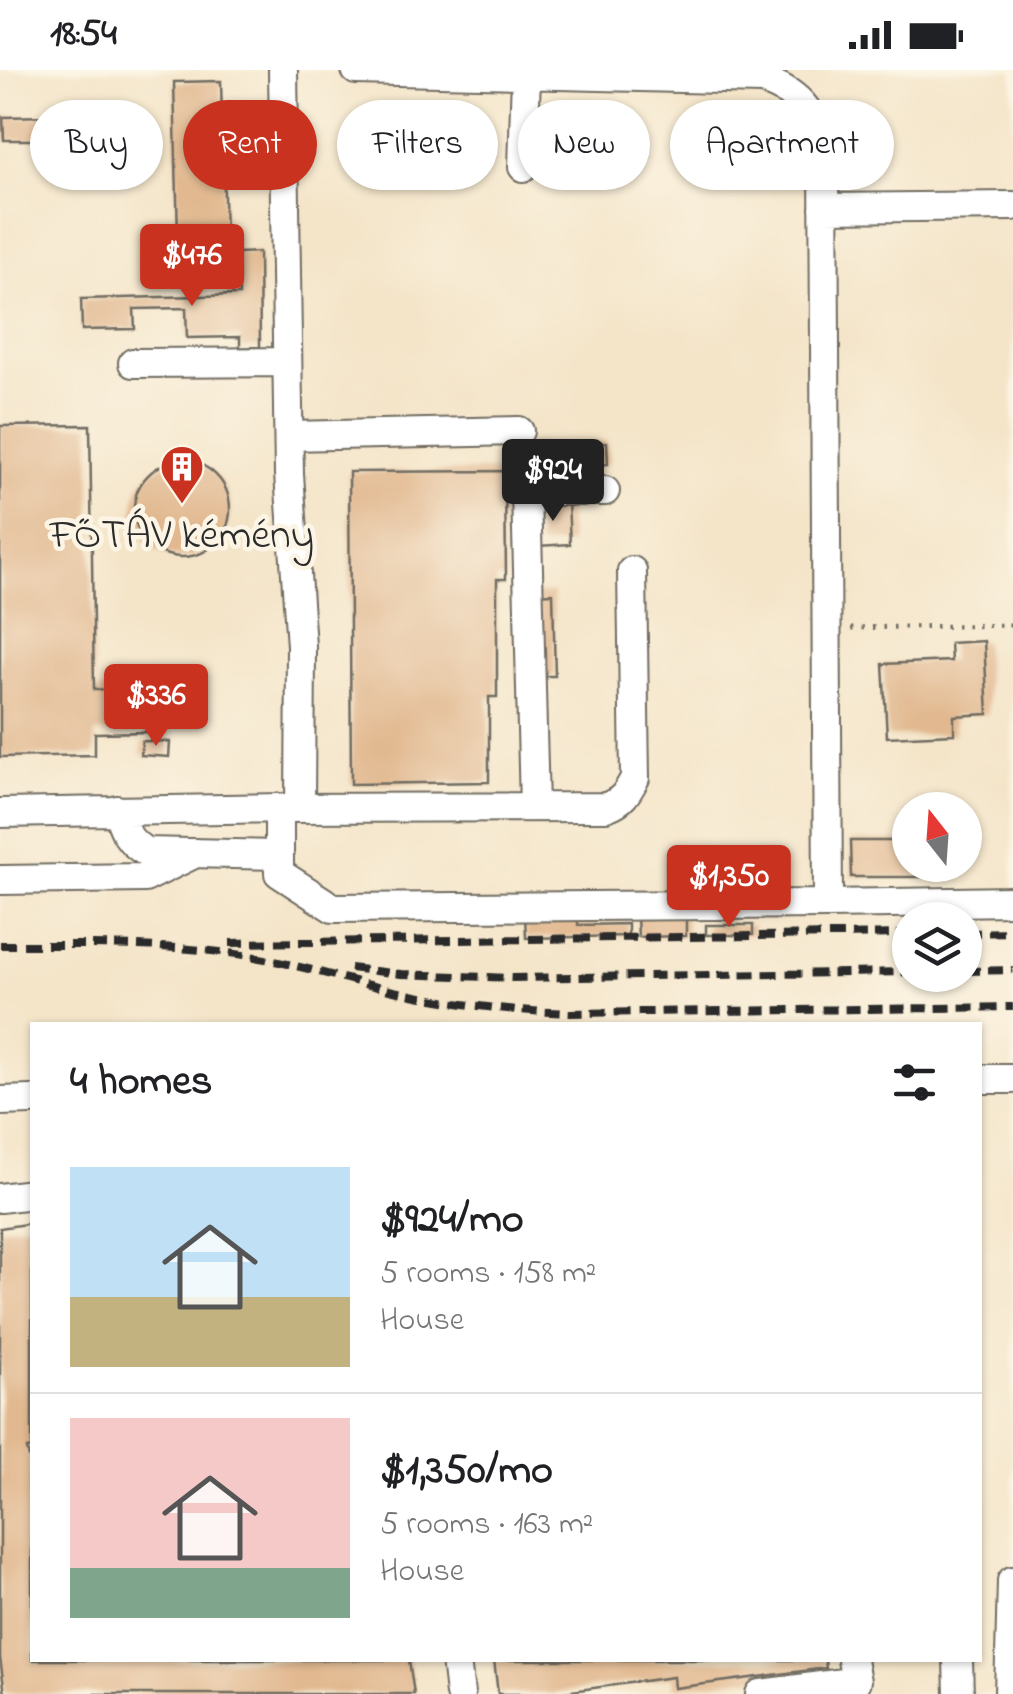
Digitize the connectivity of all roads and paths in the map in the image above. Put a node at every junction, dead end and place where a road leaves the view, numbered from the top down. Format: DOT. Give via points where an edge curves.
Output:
graph roads {
  1 [pos="283,70"];
  2 [pos="356,70"];
  3 [pos="526,74"];
  4 [pos="525,100"];
  5 [pos="1013,206"];
  6 [pos="824,208"];
  7 [pos="287,362"];
  8 [pos="133,363"];
  9 [pos="519,431"];
  10 [pos="289,436"];
  11 [pos="605,491"];
  12 [pos="632,571"];
  13 [pos="1013,625"];
  14 [pos="827,628"];
  15 [pos="534,807"];
  16 [pos="290,808"];
  17 [pos="118,810"];
  18 [pos="0,814"];
  19 [pos="196,853"];
  20 [pos="280,855"];
  21 [pos="0,880"];
  22 [pos="1013,901"];
  23 [pos="828,904"];
  24 [pos="1013,1079"];
  25 [pos="982,1080"];
  26 [pos="0,1100"];
  27 [pos="30,1100"];
  28 [pos="30,1194"];
  29 [pos="0,1198"];
  30 [pos="1012,1582"];
  31 [pos="456,1662"];
  32 [pos="852,1662"];
  33 [pos="958,1662"];
  34 [pos="460,1694"];
  35 [pos="760,1694"];
  36 [pos="959,1694"];
  37 [pos="1009,1694"];
  1 -- 7 [label="street"];
  2 -- 3 [label="street"];
  3 -- 4 [label="street"];
  3 -- 6 [label="street" via="762,80 781,86 799,100 821,138"];
  5 -- 6 [label="street"];
  6 -- 14 [label="street"];
  7 -- 8 [label="street"];
  7 -- 10 [label="street"];
  9 -- 10 [label="street"];
  10 -- 16 [label="street" via="301,646"];
  11 -- 15 [label="street" via="526,491"];
  12 -- 15 [label="street" via="635,778 626,795 606,807"];
  13 -- 14 [label="path"];
  14 -- 23 [label="street"];
  15 -- 16 [label="street"];
  16 -- 17 [label="street"];
  16 -- 20 [label="street"];
  17 -- 18 [label="street"];
  17 -- 19 [label="street" via="133,844 146,852"];
  19 -- 20 [label="street"];
  19 -- 21 [label="street" via="145,878"];
  20 -- 23 [label="street" via="279,872 333,908"];
  22 -- 23 [label="street"];
  24 -- 25 [label="street"];
  26 -- 27 [label="street"];
  28 -- 29 [label="street"];
  30 -- 37 [label="street"];
  31 -- 34 [label="street"];
  32 -- 35 [label="street" via="856,1681"];
  33 -- 36 [label="street"];
}
